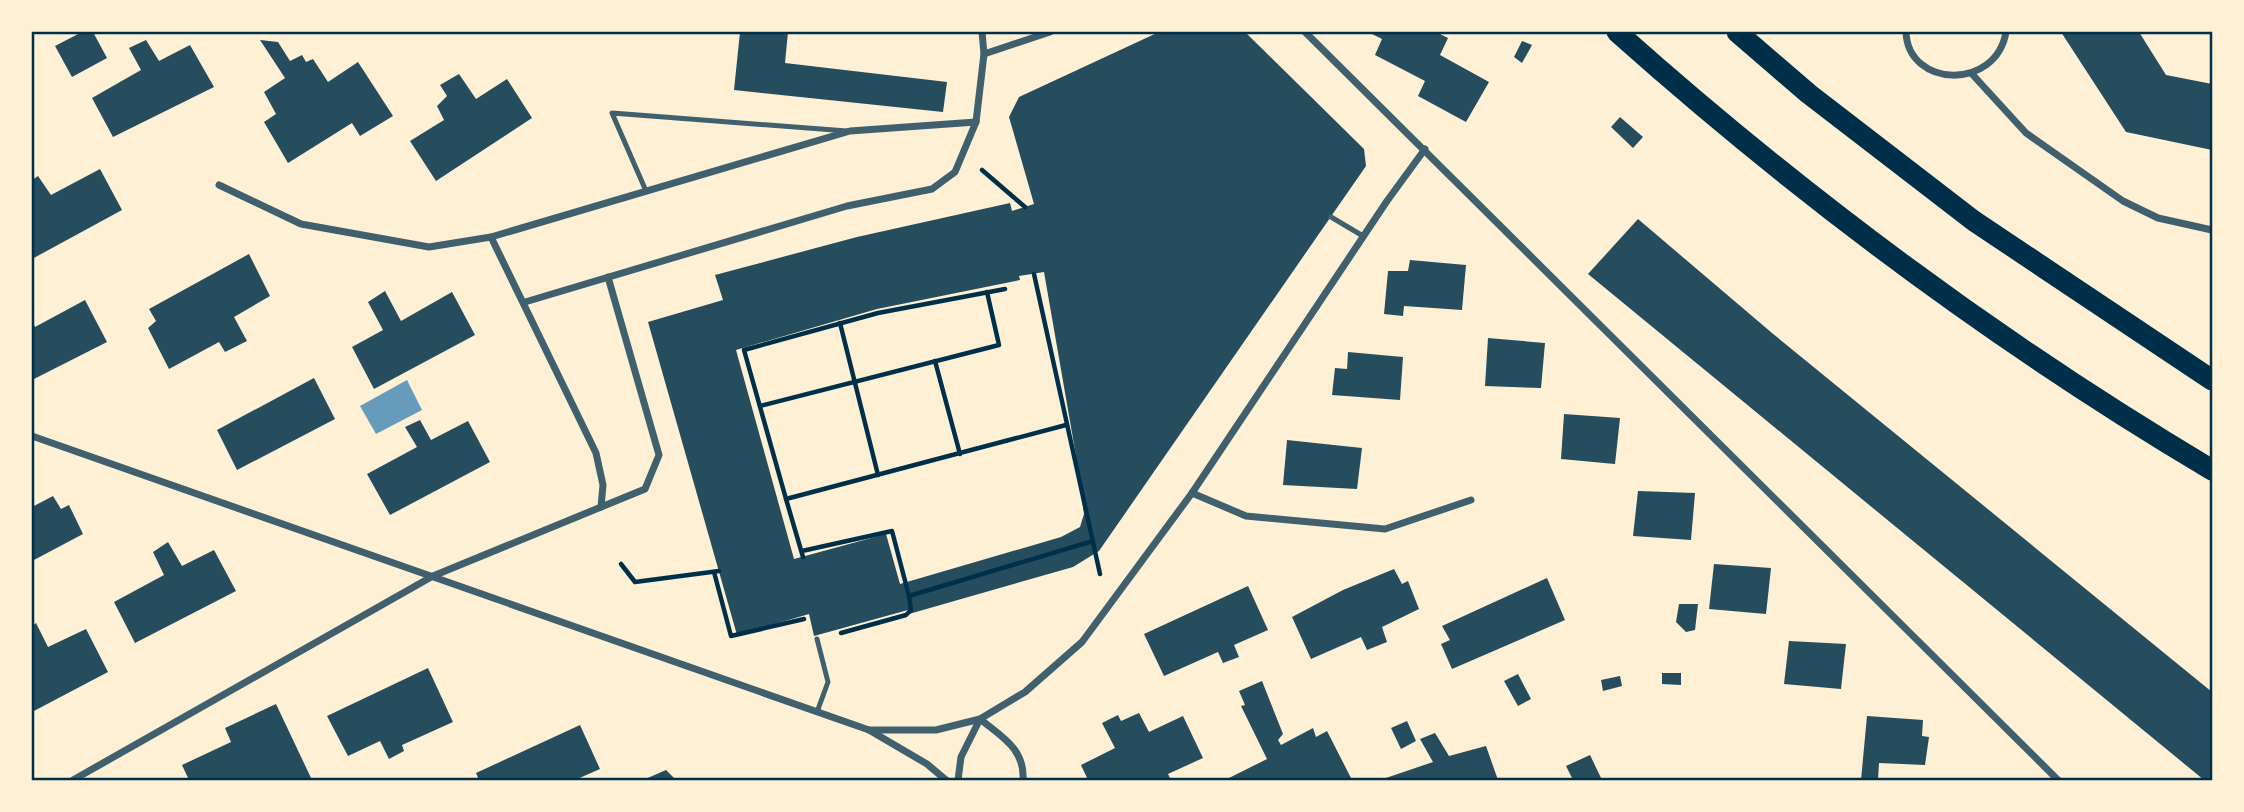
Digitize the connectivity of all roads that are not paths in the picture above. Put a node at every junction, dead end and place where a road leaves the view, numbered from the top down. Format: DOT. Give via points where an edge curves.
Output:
graph roads {
  1 [pos="982,32"];
  2 [pos="1050,32"];
  3 [pos="1305,32"];
  4 [pos="1617,32"];
  5 [pos="1737,32"];
  6 [pos="1906,32"];
  7 [pos="2006,32"];
  8 [pos="984,54"];
  9 [pos="1972,74"];
  10 [pos="976,122"];
  11 [pos="850,131"];
  12 [pos="1425,149"];
  13 [pos="219,185"];
  14 [pos="646,191"];
  15 [pos="1331,217"];
  16 [pos="2213,230"];
  17 [pos="1363,236"];
  18 [pos="491,237"];
  19 [pos="608,277"];
  20 [pos="525,302"];
  21 [pos="2213,380"];
  22 [pos="32,436"];
  23 [pos="2213,470"];
  24 [pos="1192,493"];
  25 [pos="1471,500"];
  26 [pos="601,507"];
  27 [pos="433,576"];
  28 [pos="817,639"];
  29 [pos="817,712"];
  30 [pos="980,719"];
  31 [pos="869,730"];
  32 [pos="73,780"];
  33 [pos="946,780"];
  34 [pos="958,780"];
  35 [pos="1023,780"];
  36 [pos="2058,780"];
  1 -- 8 [label="street"];
  2 -- 8 [label="street"];
  3 -- 12 [label="street"];
  4 -- 23 [label="highway" via="1691,97 1940,294 2101,404"];
  5 -- 21 [label="highway" via="1809,94 1974,221"];
  6 -- 9 [label="street" via="1914,55 1933,71"];
  7 -- 9 [label="street" via="1990,63"];
  8 -- 10 [label="street"];
  9 -- 16 [label="street" via="2026,133 2123,201 2158,218"];
  10 -- 11 [label="street"];
  10 -- 19 [label="street" via="955,172 932,188 847,205"];
  11 -- 14 [label="street"];
  11 -- 14 [label="lane" via="612,113"];
  12 -- 17 [label="street"];
  12 -- 36 [label="street"];
  13 -- 18 [label="street" via="302,224 429,247"];
  14 -- 18 [label="street"];
  15 -- 17 [label="lane"];
  17 -- 24 [label="street"];
  18 -- 20 [label="street"];
  19 -- 20 [label="street"];
  19 -- 26 [label="street" via="659,455 645,489"];
  20 -- 26 [label="street" via="596,453 603,485"];
  22 -- 27 [label="street"];
  24 -- 25 [label="street" via="1246,516 1385,528"];
  24 -- 30 [label="street" via="1082,642 1034,684"];
  26 -- 27 [label="street"];
  27 -- 29 [label="street"];
  27 -- 32 [label="street"];
  28 -- 29 [label="lane" via="828,681"];
  29 -- 31 [label="street"];
  30 -- 31 [label="street" via="936,730"];
  30 -- 34 [label="street" via="961,757"];
  30 -- 35 [label="street" via="1017,750 1024,765"];
  31 -- 33 [label="street"];
}
